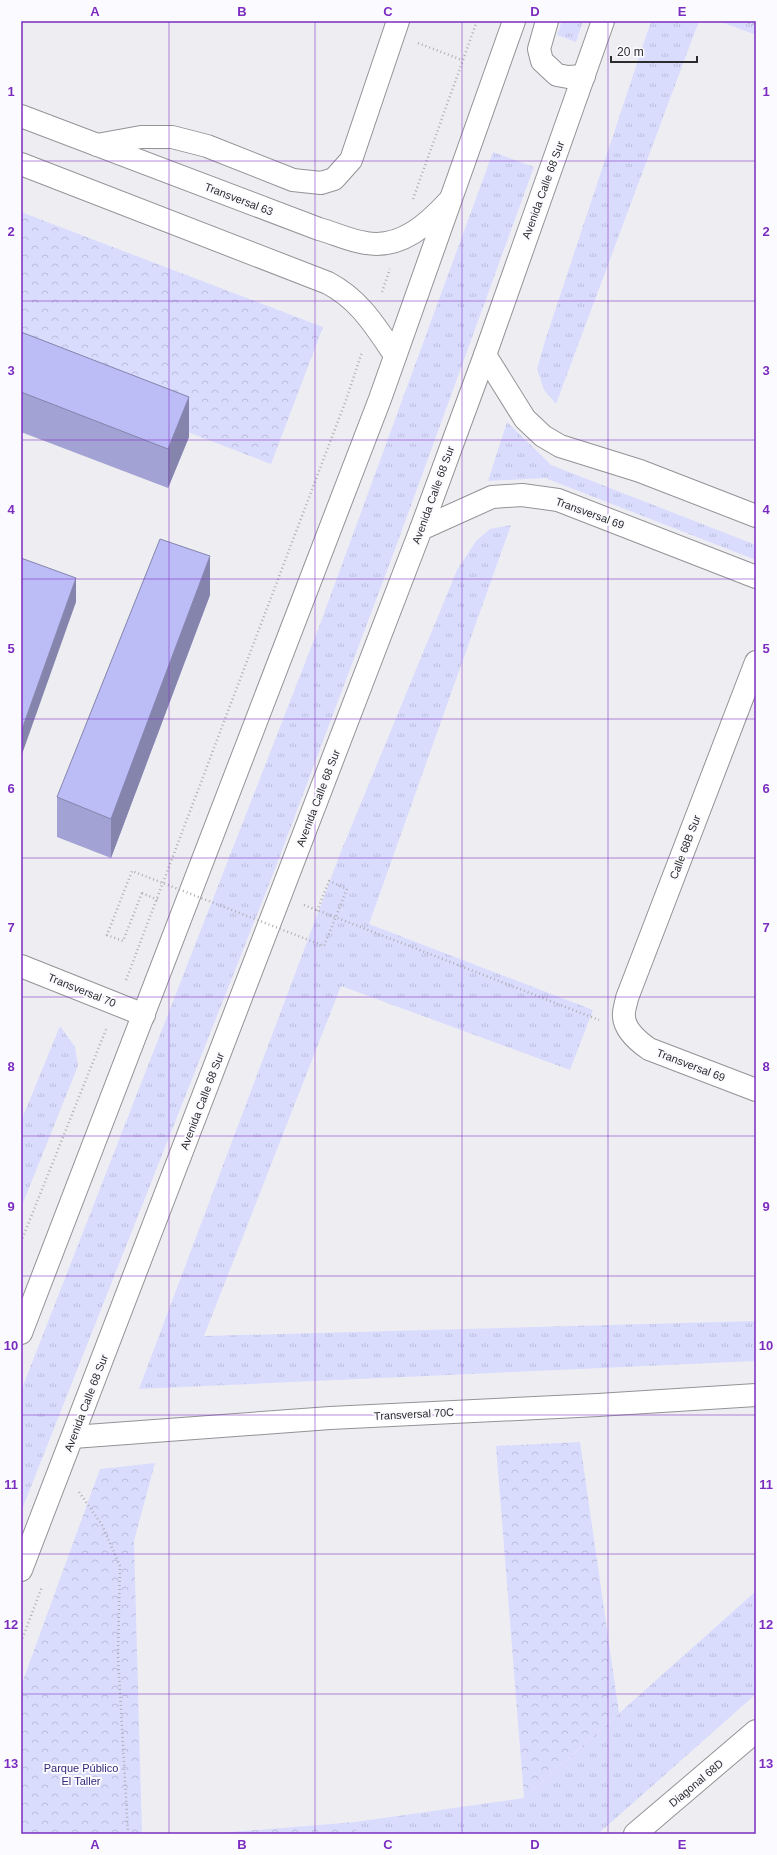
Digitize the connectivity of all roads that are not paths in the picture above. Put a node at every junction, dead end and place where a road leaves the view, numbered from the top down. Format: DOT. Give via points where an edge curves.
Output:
graph roads {
  1 [pos="514,21"];
  2 [pos="548,21"];
  3 [pos="603,21"];
  4 [pos="396,27"];
  5 [pos="584,76"];
  6 [pos="21,116"];
  7 [pos="96,145"];
  8 [pos="21,164"];
  9 [pos="450,200"];
  10 [pos="395,355"];
  11 [pos="485,355"];
  12 [pos="756,516"];
  13 [pos="421,529"];
  14 [pos="756,577"];
  15 [pos="756,662"];
  16 [pos="21,966"];
  17 [pos="144,1015"];
  18 [pos="631,1032"];
  19 [pos="756,1090"];
  20 [pos="21,1333"];
  21 [pos="756,1395"];
  22 [pos="72,1437"];
  23 [pos="21,1570"];
  24 [pos="756,1731"];
  25 [pos="635,1834"];
  1 -- 9 [label="main road"];
  2 -- 5 [label="main road" via="539,49 542,61 557,74 568,77"];
  3 -- 5 [label="main road, Avenida Calle 68 Sur"];
  4 -- 7 [label="main road" via="351,160 334,179 322,183 293,180 207,146 172,137 140,137"];
  5 -- 11 [label="main road, Avenida Calle 68 Sur"];
  6 -- 7 [label="main road, Transversal 63"];
  7 -- 9 [label="main road, Transversal 63" via="366,243 385,243 421,229"];
  8 -- 10 [label="main road" via="328,283 356,302"];
  9 -- 10 [label="main road"];
  10 -- 17 [label="main road"];
  11 -- 12 [label="main road" via="525,419 542,436 560,446 640,471"];
  11 -- 13 [label="main road, Avenida Calle 68 Sur"];
  13 -- 14 [label="main road, Transversal 69" via="492,497 522,495 558,500"];
  13 -- 22 [label="main road, Avenida Calle 68 Sur"];
  15 -- 18 [label="main road, Calle 68B Sur" via="626,998 624,1018"];
  16 -- 17 [label="main road, Transversal 70"];
  17 -- 20 [label="main road"];
  18 -- 19 [label="main road, Transversal 69" via="638,1042 649,1049"];
  21 -- 22 [label="main road, Transversal 70C" via="330,1418"];
  22 -- 23 [label="main road, Avenida Calle 68 Sur"];
  24 -- 25 [label="main road, Diagonal 68D"];
}
